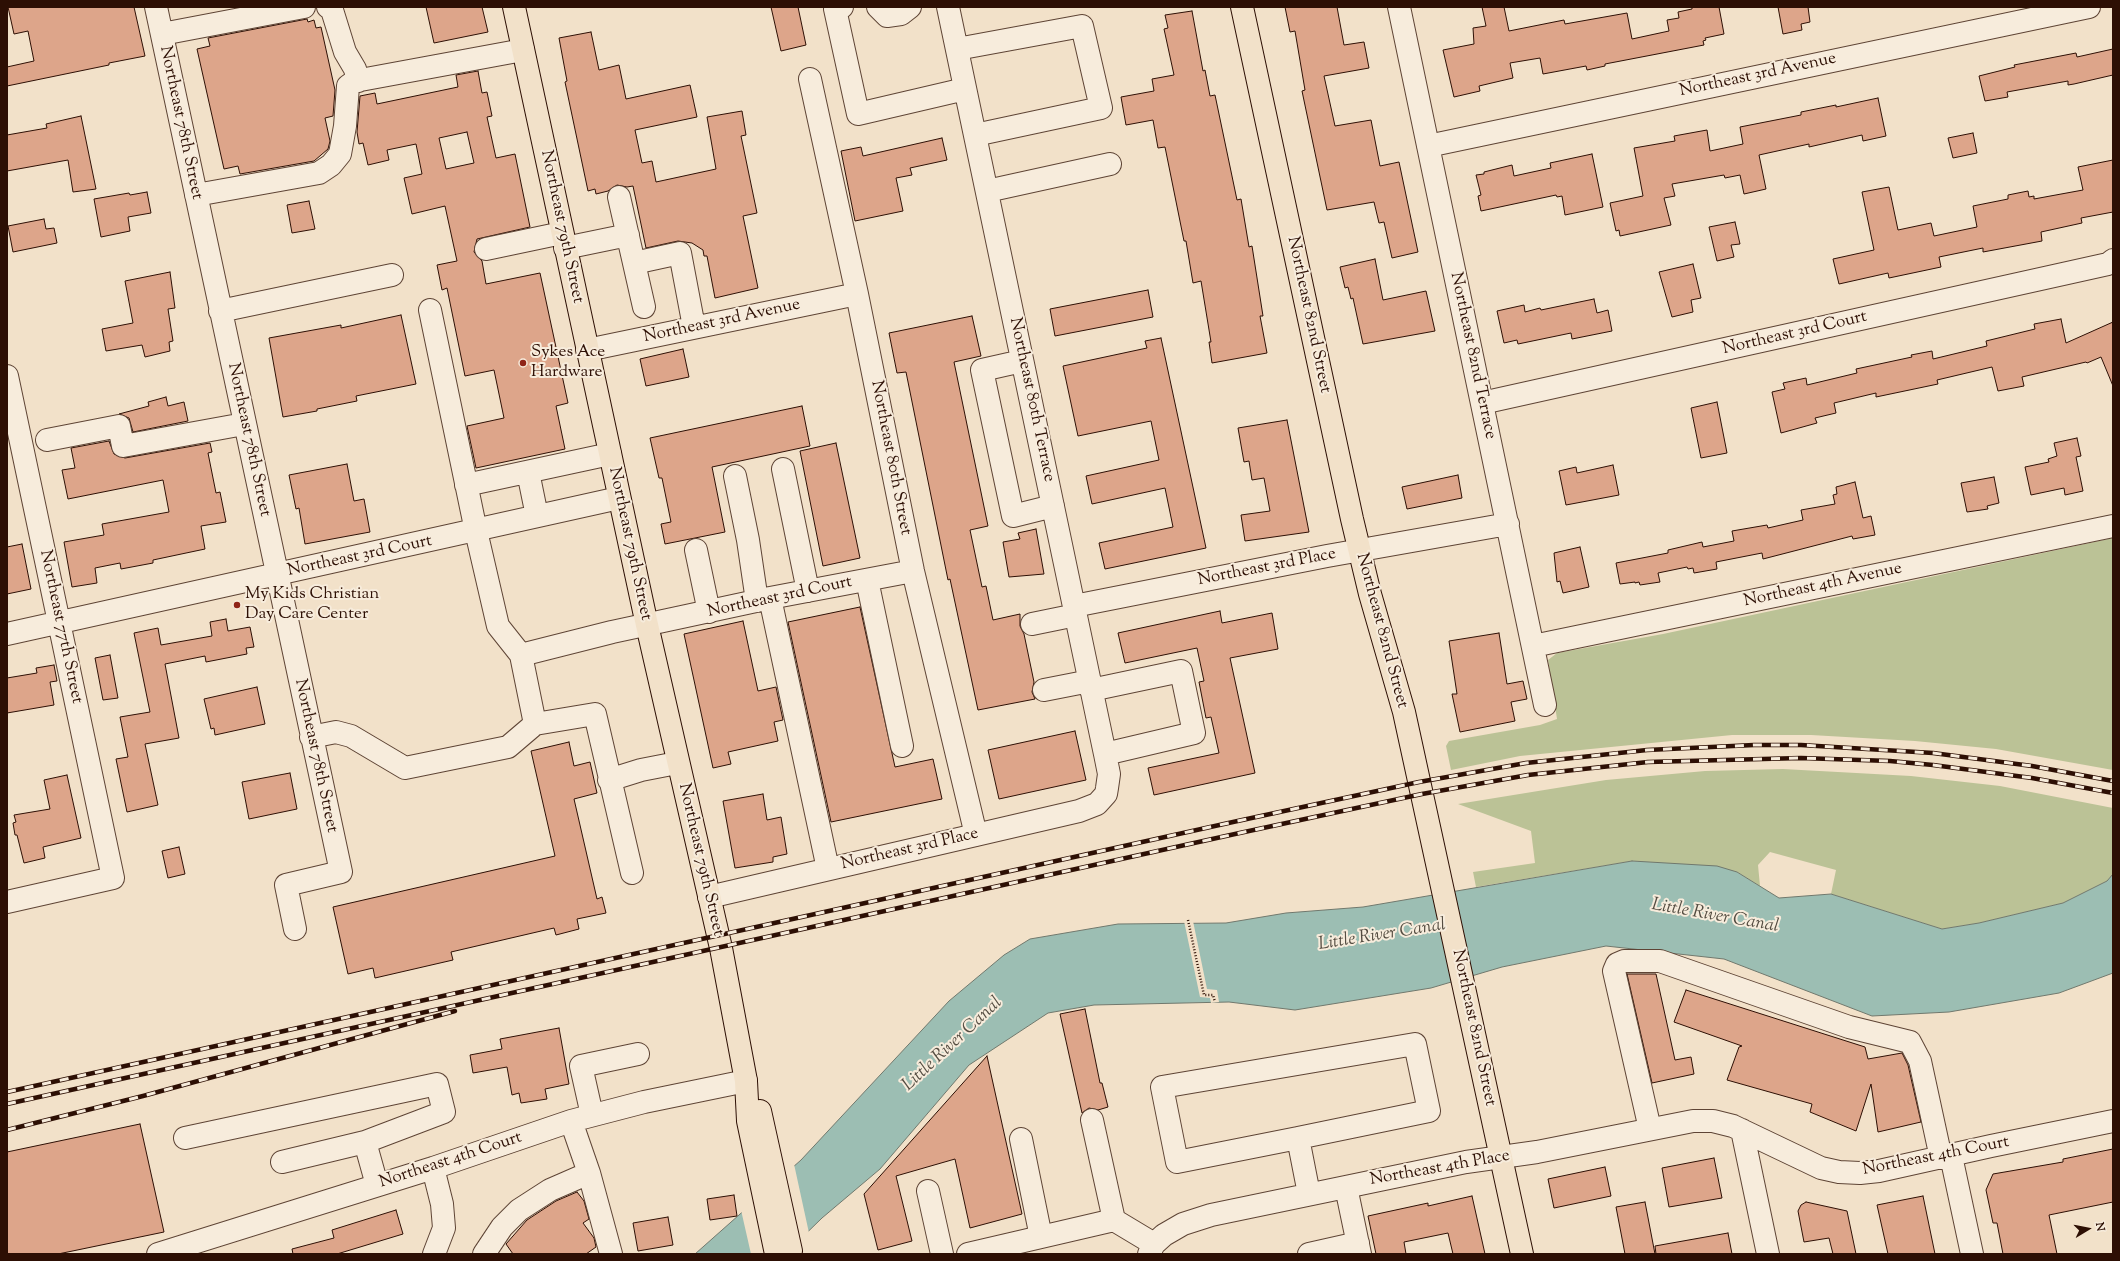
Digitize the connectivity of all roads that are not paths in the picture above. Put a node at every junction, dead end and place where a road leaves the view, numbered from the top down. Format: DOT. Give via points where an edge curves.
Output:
graph roads {
  1 [pos="156,7"];
  2 [pos="304,7"];
  3 [pos="328,7"];
  4 [pos="514,7"];
  5 [pos="842,7"];
  6 [pos="878,7"];
  7 [pos="910,7"];
  8 [pos="948,7"];
  9 [pos="1242,7"];
  10 [pos="1399,7"];
  11 [pos="2089,7"];
  12 [pos="162,34"];
  13 [pos="957,49"];
  14 [pos="523,50"];
  15 [pos="810,79"];
  16 [pos="358,81"];
  17 [pos="966,89"];
  18 [pos="975,135"];
  19 [pos="1428,146"];
  20 [pos="1110,164"];
  21 [pos="987,191"];
  22 [pos="196,195"];
  23 [pos="619,197"];
  24 [pos="628,235"];
  25 [pos="564,240"];
  26 [pos="486,249"];
  27 [pos="2110,262"];
  28 [pos="634,263"];
  29 [pos="392,275"];
  30 [pos="857,294"];
  31 [pos="644,307"];
  32 [pos="430,310"];
  33 [pos="220,311"];
  34 [pos="694,327"];
  35 [pos="587,350"];
  36 [pos="1022,361"];
  37 [pos="7,376"];
  38 [pos="1482,403"];
  39 [pos="244,424"];
  40 [pos="47,440"];
  41 [pos="610,454"];
  42 [pos="783,469"];
  43 [pos="528,472"];
  44 [pos="735,476"];
  45 [pos="466,485"];
  46 [pos="619,498"];
  47 [pos="1053,506"];
  48 [pos="537,516"];
  49 [pos="1508,524"];
  50 [pos="2113,526"];
  51 [pos="476,531"];
  52 [pos="696,550"];
  53 [pos="1360,551"];
  54 [pos="913,571"];
  55 [pos="276,575"];
  56 [pos="867,580"];
  57 [pos="808,591"];
  58 [pos="764,600"];
  59 [pos="1075,610"];
  60 [pos="709,612"];
  61 [pos="59,623"];
  62 [pos="1032,624"];
  63 [pos="647,626"];
  64 [pos="7,634"];
  65 [pos="1533,646"];
  66 [pos="521,655"];
  67 [pos="1090,685"];
  68 [pos="1044,690"];
  69 [pos="1546,704"];
  70 [pos="535,724"];
  71 [pos="311,737"];
  72 [pos="902,746"];
  73 [pos="1105,754"];
  74 [pos="677,763"];
  75 [pos="609,780"];
  76 [pos="1106,794"];
  77 [pos="976,835"];
  78 [pos="828,869"];
  79 [pos="632,874"];
  80 [pos="709,897"];
  81 [pos="7,902"];
  82 [pos="295,929"];
  83 [pos="638,1054"];
  84 [pos="746,1081"];
  85 [pos="592,1115"];
  86 [pos="1092,1120"];
  87 [pos="571,1121"];
  88 [pos="2113,1121"];
  89 [pos="1650,1129"];
  90 [pos="1742,1130"];
  91 [pos="185,1138"];
  92 [pos="1298,1138"];
  93 [pos="1021,1139"];
  94 [pos="365,1142"];
  95 [pos="1501,1157"];
  96 [pos="1946,1157"];
  97 [pos="282,1162"];
  98 [pos="433,1168"];
  99 [pos="589,1173"];
  100 [pos="768,1180"];
  101 [pos="377,1185"];
  102 [pos="1346,1187"];
  103 [pos="928,1191"];
  104 [pos="1309,1194"];
  105 [pos="1114,1220"];
  106 [pos="1041,1237"];
  107 [pos="1359,1248"];
  108 [pos="1151,1250"];
  109 [pos="158,1254"];
  110 [pos="434,1254"];
  111 [pos="484,1254"];
  112 [pos="611,1254"];
  113 [pos="776,1254"];
  114 [pos="791,1254"];
  115 [pos="942,1254"];
  116 [pos="968,1254"];
  117 [pos="1309,1254"];
  118 [pos="1522,1254"];
  119 [pos="1768,1254"];
  120 [pos="1972,1254"];
  1 -- 12 [label="street, Northeast 78th Street"];
  2 -- 12 [label="street"];
  3 -- 16 [label="street" via="332,10 345,52 355,69"];
  4 -- 14 [label="main road, Northeast 79th Street"];
  5 -- 17 [label="street" via="835,8 858,114"];
  6 -- 7 [label="street" via="887,16 901,14"];
  8 -- 13 [label="street, Northeast 80th Terrace"];
  9 -- 53 [label="main road, Northeast 82nd Street"];
  10 -- 19 [label="street, Northeast 82nd Terrace"];
  11 -- 19 [label="street, Northeast 3rd Avenue"];
  12 -- 22 [label="street, Northeast 78th Street"];
  13 -- 17 [label="street, Northeast 80th Terrace"];
  13 -- 18 [label="street" via="1082,26 1101,108"];
  14 -- 16 [label="street"];
  14 -- 25 [label="main road, Northeast 79th Street"];
  15 -- 30 [label="street, Northeast 80th Street"];
  16 -- 22 [label="street" via="348,86 340,154 331,165 319,173"];
  17 -- 18 [label="street, Northeast 80th Terrace"];
  18 -- 21 [label="street, Northeast 80th Terrace"];
  19 -- 38 [label="street, Northeast 82nd Terrace"];
  20 -- 21 [label="street"];
  21 -- 36 [label="street, Northeast 80th Terrace"];
  22 -- 33 [label="street, Northeast 78th Street"];
  23 -- 24 [label="street"];
  24 -- 25 [label="street"];
  24 -- 28 [label="street"];
  25 -- 26 [label="street"];
  25 -- 35 [label="main road, Northeast 79th Street"];
  27 -- 38 [label="street, Northeast 3rd Court"];
  28 -- 31 [label="street"];
  28 -- 34 [label="street" via="680,253"];
  29 -- 33 [label="street"];
  30 -- 34 [label="street, Northeast 3rd Avenue"];
  30 -- 54 [label="street, Northeast 80th Street"];
  32 -- 45 [label="street"];
  33 -- 39 [label="street, Northeast 78th Street"];
  34 -- 35 [label="street, Northeast 3rd Avenue"];
  35 -- 41 [label="main road, Northeast 79th Street"];
  36 -- 47 [label="street, Northeast 80th Terrace"];
  36 -- 47 [label="street" via="982,370 1013,516"];
  37 -- 61 [label="street, Northeast 77th Street"];
  38 -- 49 [label="street, Northeast 82nd Terrace"];
  39 -- 40 [label="street" via="123,446 119,426"];
  39 -- 55 [label="street, Northeast 78th Street"];
  41 -- 43 [label="street"];
  41 -- 46 [label="main road, Northeast 79th Street"];
  42 -- 57 [label="street"];
  43 -- 45 [label="street"];
  43 -- 48 [label="street"];
  44 -- 58 [label="street"];
  45 -- 51 [label="street"];
  46 -- 48 [label="street, Northeast 3rd Court"];
  46 -- 63 [label="main road, Northeast 79th Street"];
  47 -- 59 [label="street, Northeast 80th Terrace"];
  48 -- 51 [label="street, Northeast 3rd Court"];
  49 -- 53 [label="street, Northeast 3rd Place"];
  49 -- 65 [label="street, Northeast 82nd Terrace"];
  50 -- 65 [label="street, Northeast 4th Avenue"];
  51 -- 55 [label="street, Northeast 3rd Court"];
  51 -- 66 [label="street" via="498,626"];
  52 -- 60 [label="street"];
  53 -- 59 [label="street, Northeast 3rd Place"];
  53 -- 95 [label="main road, Northeast 82nd Street" via="1404,712"];
  54 -- 56 [label="street, Northeast 3rd Court"];
  54 -- 77 [label="street, Northeast 80th Street"];
  55 -- 61 [label="street, Northeast 3rd Court"];
  55 -- 71 [label="street, Northeast 78th Street"];
  56 -- 57 [label="street, Northeast 3rd Court"];
  56 -- 72 [label="street"];
  57 -- 58 [label="street, Northeast 3rd Court"];
  58 -- 60 [label="street, Northeast 3rd Court"];
  58 -- 78 [label="street"];
  59 -- 62 [label="street, Northeast 3rd Place"];
  59 -- 67 [label="street, Northeast 80th Terrace"];
  60 -- 63 [label="street, Northeast 3rd Court"];
  61 -- 64 [label="street, Northeast 3rd Court"];
  61 -- 81 [label="street, Northeast 77th Street" via="113,878"];
  63 -- 66 [label="street, Northeast 3rd Court"];
  63 -- 74 [label="main road, Northeast 79th Street"];
  65 -- 69 [label="street, Northeast 82nd Terrace"];
  66 -- 70 [label="street"];
  67 -- 68 [label="street"];
  67 -- 73 [label="street, Northeast 80th Terrace"];
  67 -- 73 [label="street" via="1181,671 1194,733"];
  70 -- 71 [label="street" via="508,747 405,768 351,736 336,732"];
  70 -- 75 [label="street" via="595,714"];
  71 -- 82 [label="street, Northeast 78th Street" via="341,872 286,885"];
  73 -- 76 [label="street, Northeast 80th Terrace" via="1109,774"];
  74 -- 75 [label="street"];
  74 -- 80 [label="main road, Northeast 79th Street"];
  75 -- 79 [label="street"];
  76 -- 77 [label="street, Northeast 3rd Place" via="1097,804 1079,811"];
  77 -- 78 [label="street, Northeast 3rd Place"];
  78 -- 80 [label="street, Northeast 3rd Place"];
  80 -- 84 [label="main road, Northeast 79th Street" via="726,969"];
  83 -- 85 [label="street" via="581,1066"];
  84 -- 85 [label="street, Northeast 4th Court"];
  84 -- 100 [label="main road, Northeast 79th Street" via="748,1121"];
  85 -- 87 [label="street, Northeast 4th Court"];
  86 -- 105 [label="street"];
  87 -- 98 [label="street, Northeast 4th Court"];
  87 -- 99 [label="street"];
  88 -- 96 [label="street, Northeast 4th Court"];
  89 -- 90 [label="street, Northeast 4th Place" via="1704,1121 1723,1123"];
  89 -- 95 [label="street, Northeast 4th Place"];
  89 -- 96 [label="street" via="1614,971 1617,964 1624,961 1660,961 1849,1027 1910,1042 1920,1061"];
  90 -- 96 [label="street, Northeast 4th Court" via="1816,1165 1839,1172 1879,1171"];
  90 -- 119 [label="street"];
  91 -- 94 [label="street" via="437,1084 444,1112"];
  92 -- 92 [label="street" via="1429,1111 1415,1044 1162,1087 1177,1162"];
  92 -- 104 [label="street"];
  93 -- 106 [label="street"];
  94 -- 97 [label="street"];
  94 -- 101 [label="street"];
  95 -- 102 [label="street, Northeast 4th Place"];
  95 -- 118 [label="main road, Northeast 82nd Street"];
  96 -- 120 [label="street"];
  98 -- 101 [label="street, Northeast 4th Court"];
  98 -- 110 [label="street" via="442,1204 444,1228"];
  99 -- 111 [label="street" via="550,1190 519,1210 502,1227"];
  99 -- 112 [label="street"];
  100 -- 113 [label="main road, Northeast 79th Street"];
  100 -- 114 [label="main road, Northeast 79th Street"];
  101 -- 109 [label="street, Northeast 4th Court"];
  102 -- 104 [label="street, Northeast 4th Place"];
  102 -- 107 [label="street"];
  103 -- 115 [label="street"];
  104 -- 108 [label="street, Northeast 4th Place" via="1197,1218 1164,1235"];
  105 -- 106 [label="street"];
  105 -- 108 [label="street"];
  106 -- 116 [label="street"];
  107 -- 117 [label="street"];
}
